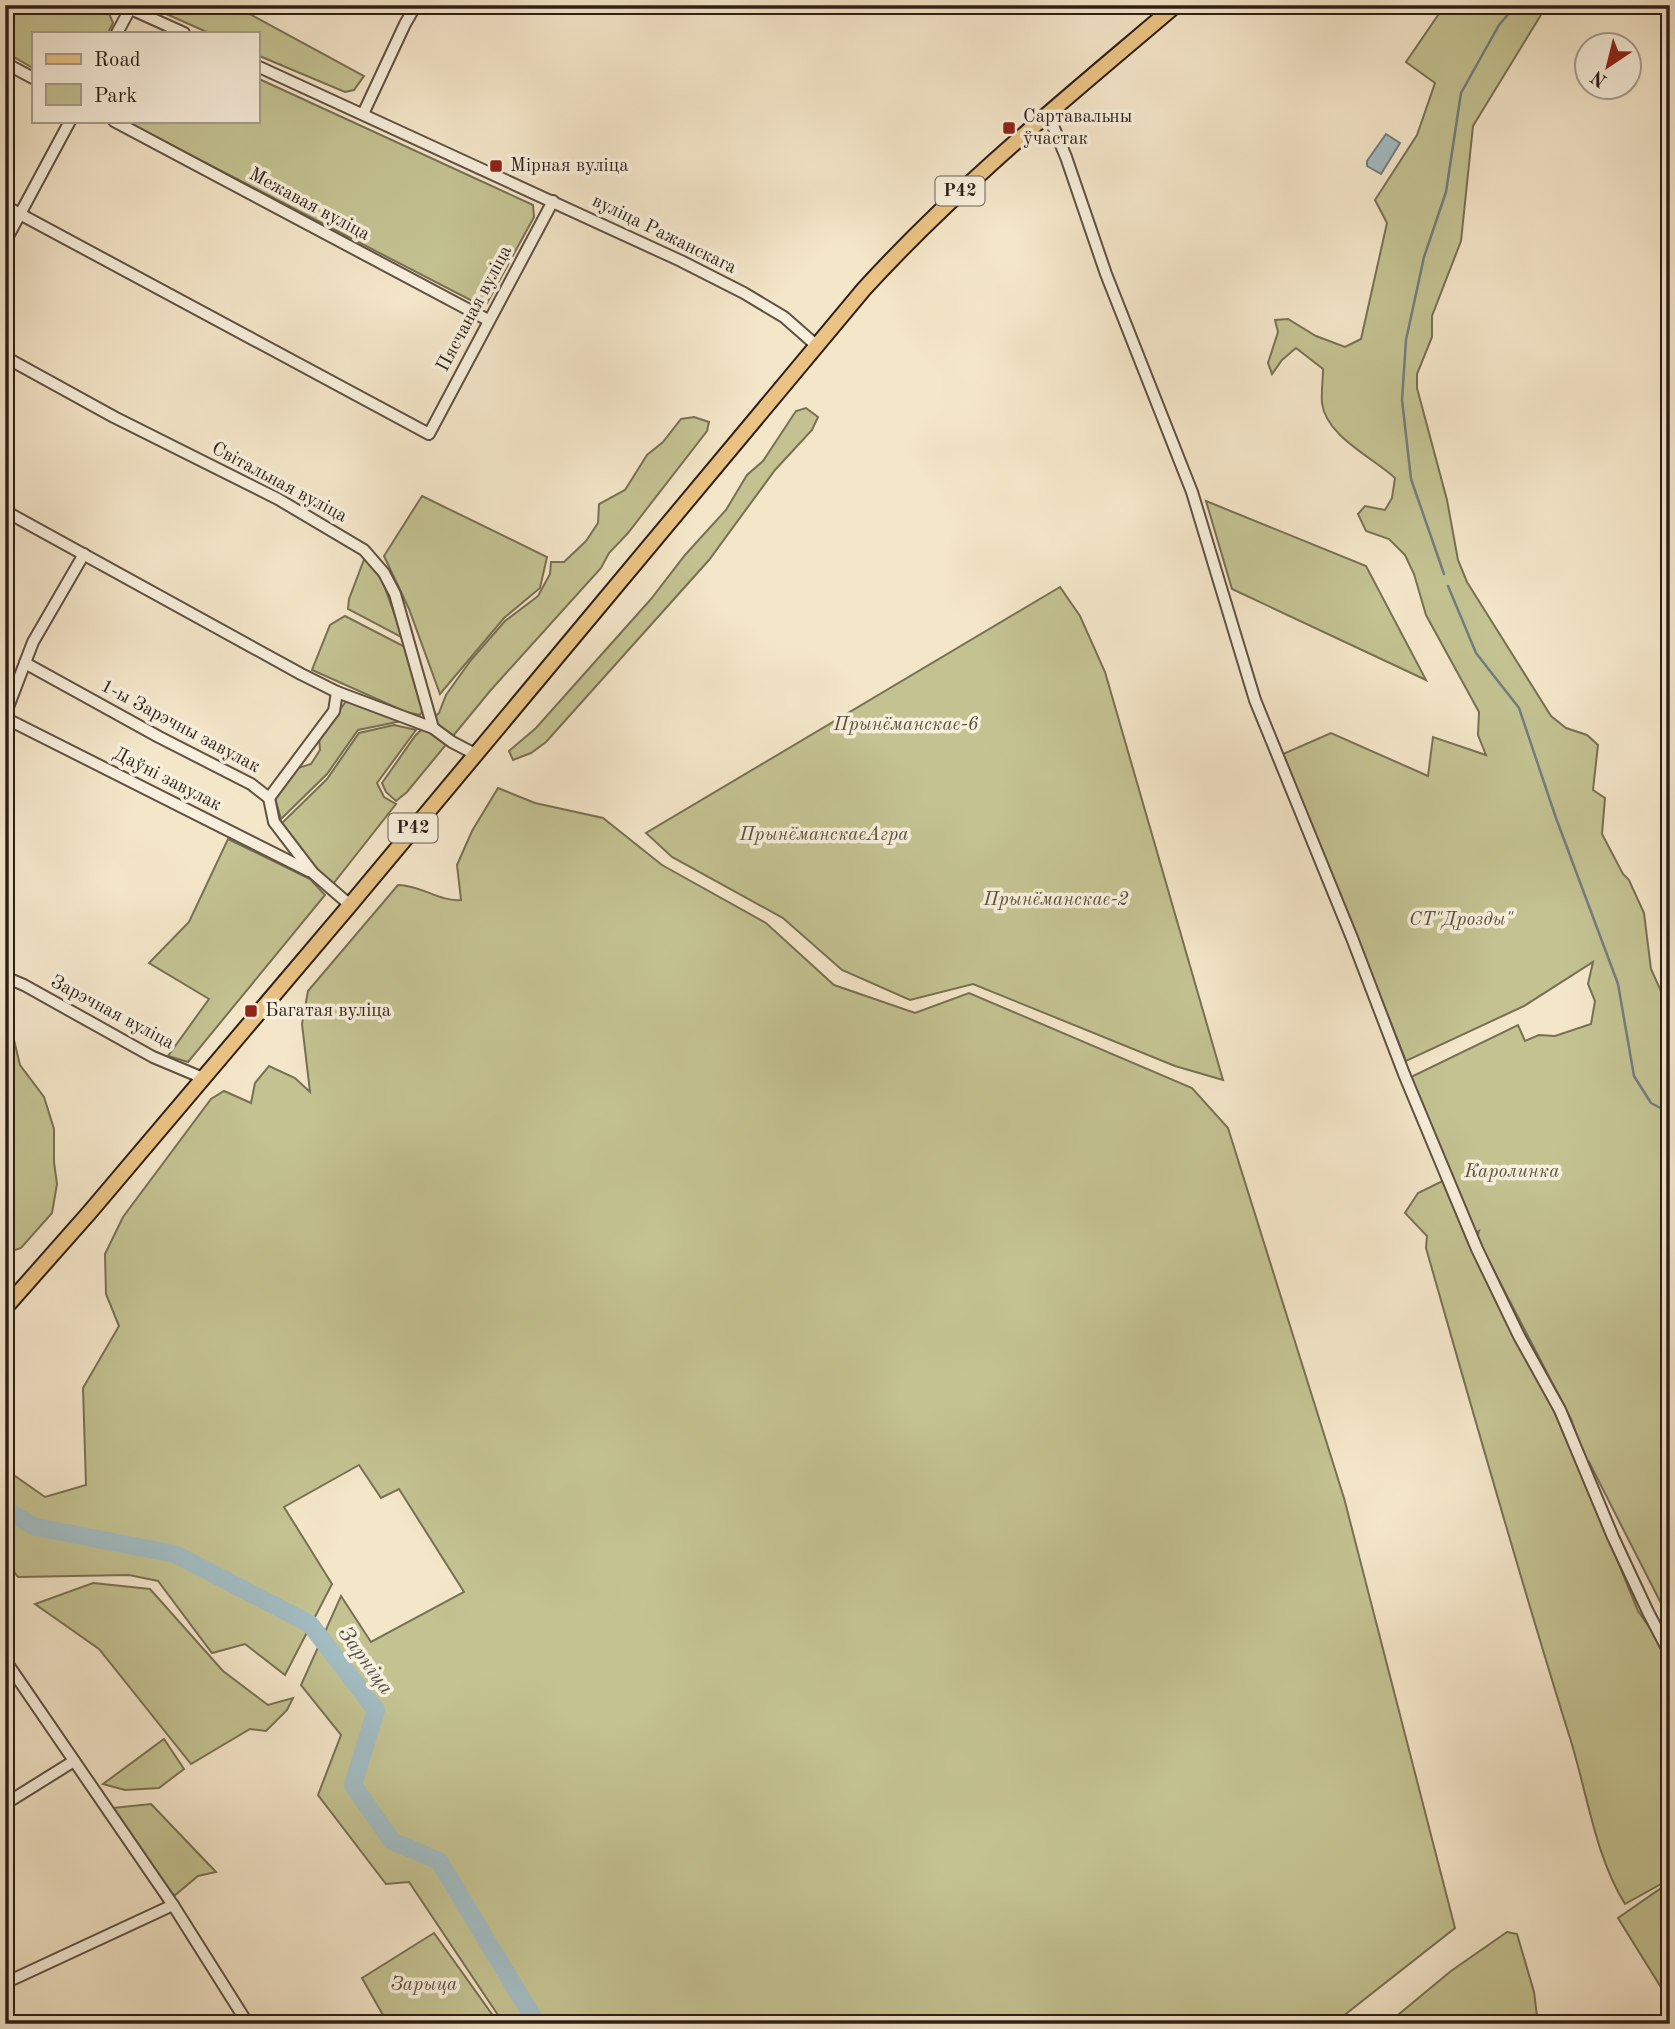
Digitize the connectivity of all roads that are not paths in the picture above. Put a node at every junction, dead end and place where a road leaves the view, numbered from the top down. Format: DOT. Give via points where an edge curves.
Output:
graph roads {
  1 [pos="416,5"];
  2 [pos="1175,5"];
  3 [pos="126,7"];
  4 [pos="117,32"];
  5 [pos="182,32"];
  6 [pos="5,63"];
  7 [pos="259,67"];
  8 [pos="32,77"];
  9 [pos="363,114"];
  10 [pos="1048,114"];
  11 [pos="69,122"];
  12 [pos="116,122"];
  13 [pos="553,201"];
  14 [pos="5,206"];
  15 [pos="20,214"];
  16 [pos="5,242"];
  17 [pos="488,320"];
  18 [pos="817,346"];
  19 [pos="5,356"];
  20 [pos="5,511"];
  21 [pos="84,554"];
  22 [pos="25,663"];
  23 [pos="338,692"];
  24 [pos="5,716"];
  25 [pos="433,728"];
  26 [pos="475,754"];
  27 [pos="269,798"];
  28 [pos="313,873"];
  29 [pos="349,905"];
  30 [pos="5,977"];
  31 [pos="203,1078"];
  32 [pos="5,1308"];
  33 [pos="1670,1654"];
  34 [pos="5,1660"];
  35 [pos="74,1760"];
  36 [pos="5,1804"];
  37 [pos="173,1905"];
  38 [pos="5,1983"];
  39 [pos="248,2024"];
  1 -- 9 [label="street"];
  2 -- 10 [label="main road, Р42"];
  3 -- 4 [label="street"];
  3 -- 5 [label="street"];
  6 -- 8 [label="street"];
  7 -- 9 [label="street, вуліца Ражанскага"];
  9 -- 13 [label="street, вуліца Ражанскага"];
  10 -- 18 [label="main road, Р42" via="904,246"];
  10 -- 33 [label="street" via="1192,492 1255,700 1404,1074 1477,1249 1560,1410 1613,1537"];
  11 -- 15 [label="street"];
  12 -- 17 [label="street, Межавая вуліца"];
  13 -- 17 [label="street, Пясчаная вуліца"];
  13 -- 18 [label="street, вуліца Ражанскага" via="744,293 784,317"];
  14 -- 15 [label="street"];
  15 -- 16 [label="street"];
  15 -- 17 [label="street, Пясчаная вуліца" via="429,434"];
  18 -- 26 [label="main road, Р42"];
  19 -- 25 [label="street, Світальная вуліца" via="278,499 364,550 395,594"];
  20 -- 21 [label="street"];
  21 -- 22 [label="street"];
  21 -- 23 [label="street"];
  22 -- 24 [label="street"];
  22 -- 27 [label="street, 1-ы Зарэчны завулак" via="251,784"];
  23 -- 25 [label="street"];
  23 -- 27 [label="street" via="334,711"];
  24 -- 28 [label="street, Даўні завулак"];
  25 -- 26 [label="street"];
  26 -- 29 [label="main road, Р42"];
  27 -- 28 [label="street, 1-ы Зарэчны завулак" via="274,822"];
  28 -- 29 [label="street, 1-ы Зарэчны завулак"];
  29 -- 31 [label="main road, Р42"];
  30 -- 31 [label="street, Зарэчная вуліца"];
  31 -- 32 [label="main road, Р42"];
  34 -- 35 [label="street"];
  35 -- 36 [label="street"];
  35 -- 37 [label="street"];
  37 -- 38 [label="street"];
  37 -- 39 [label="street"];
}
